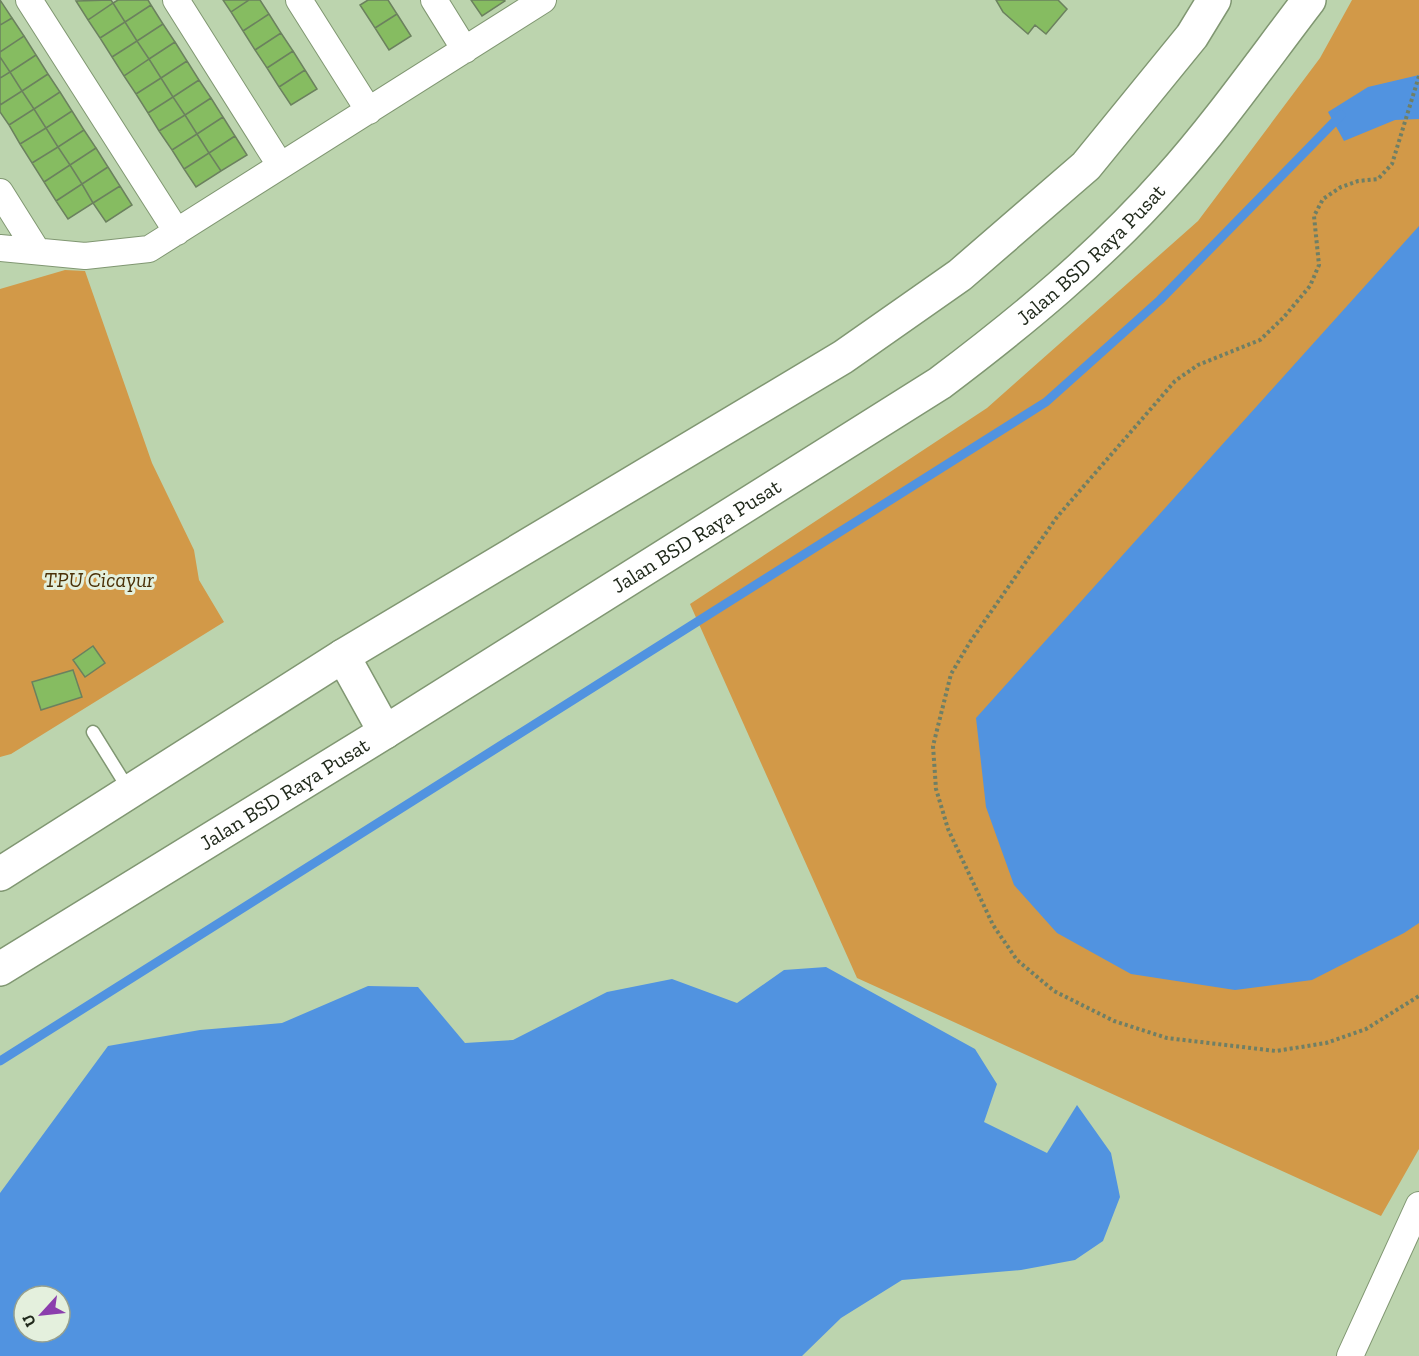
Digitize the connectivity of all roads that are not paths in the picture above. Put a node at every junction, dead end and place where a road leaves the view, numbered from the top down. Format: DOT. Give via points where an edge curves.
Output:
graph roads {
  1 [pos="29,0"];
  2 [pos="176,0"];
  3 [pos="299,0"];
  4 [pos="434,0"];
  5 [pos="543,0"];
  6 [pos="1214,0"];
  7 [pos="1309,0"];
  8 [pos="465,50"];
  9 [pos="369,111"];
  10 [pos="280,165"];
  11 [pos="0,192"];
  12 [pos="177,232"];
  13 [pos="1,246"];
  14 [pos="37,251"];
  15 [pos="343,656"];
  16 [pos="93,732"];
  17 [pos="385,732"];
  18 [pos="129,791"];
  19 [pos="0,874"];
  20 [pos="0,969"];
  21 [pos="1419,1205"];
  22 [pos="1350,1356"];
  1 -- 12 [label="street"];
  2 -- 10 [label="street"];
  3 -- 9 [label="street"];
  4 -- 8 [label="street"];
  5 -- 8 [label="street"];
  6 -- 15 [label="main road" via="1192,36 1086,166 960,275 843,357"];
  7 -- 17 [label="main road, Jalan BSD Raya Pusat" via="1168,180 1023,321 940,383"];
  8 -- 9 [label="street"];
  9 -- 10 [label="street"];
  10 -- 12 [label="street"];
  11 -- 14 [label="street"];
  12 -- 14 [label="street" via="149,249 86,256"];
  13 -- 14 [label="street"];
  15 -- 17 [label="main road"];
  15 -- 18 [label="main road"];
  16 -- 18 [label="lane"];
  17 -- 20 [label="main road, Jalan BSD Raya Pusat"];
  18 -- 19 [label="main road"];
  21 -- 22 [label="street"];
}
